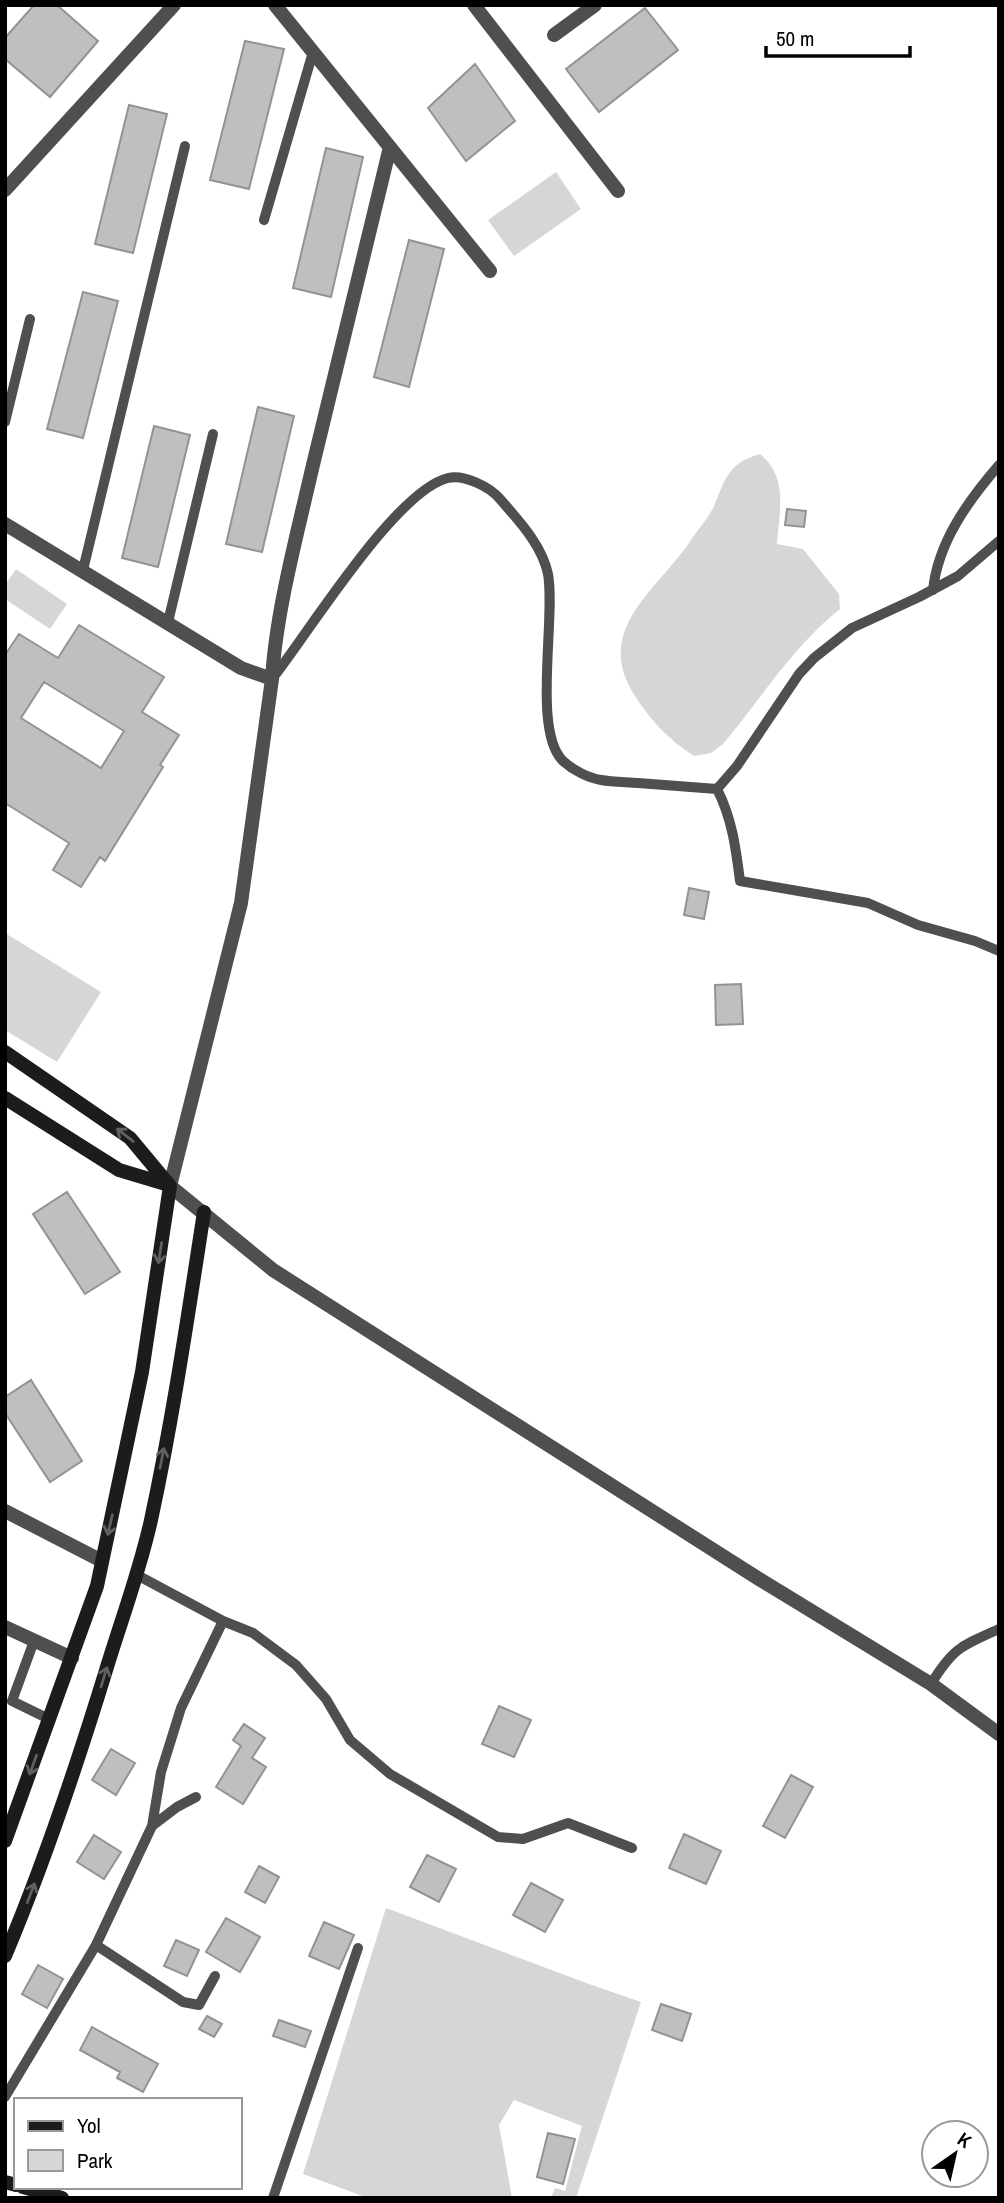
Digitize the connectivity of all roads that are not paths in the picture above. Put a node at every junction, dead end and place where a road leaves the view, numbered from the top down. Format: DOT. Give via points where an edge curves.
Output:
graph roads {
  1 [pos="174,5"];
  2 [pos="275,5"];
  3 [pos="474,5"];
  4 [pos="595,5"];
  5 [pos="554,35"];
  6 [pos="313,52"];
  7 [pos="185,146"];
  8 [pos="390,148"];
  9 [pos="5,190"];
  10 [pos="618,191"];
  11 [pos="264,220"];
  12 [pos="490,271"];
  13 [pos="30,320"];
  14 [pos="5,422"];
  15 [pos="213,434"];
  16 [pos="999,465"];
  17 [pos="6,527"];
  18 [pos="999,541"];
  19 [pos="83,570"];
  20 [pos="933,590"];
  21 [pos="168,622"];
  22 [pos="272,679"];
  23 [pos="717,789"];
  24 [pos="999,951"];
  25 [pos="5,1052"];
  26 [pos="5,1098"];
  27 [pos="170,1186"];
  28 [pos="204,1212"];
  29 [pos="5,1511"];
  30 [pos="102,1562"];
  31 [pos="137,1574"];
  32 [pos="223,1621"];
  33 [pos="5,1627"];
  34 [pos="999,1629"];
  35 [pos="34,1641"];
  36 [pos="72,1658"];
  37 [pos="931,1685"];
  38 [pos="49,1719"];
  39 [pos="999,1734"];
  40 [pos="196,1797"];
  41 [pos="152,1826"];
  42 [pos="5,1841"];
  43 [pos="632,1848"];
  44 [pos="96,1945"];
  45 [pos="358,1948"];
  46 [pos="5,1956"];
  47 [pos="215,1976"];
  48 [pos="5,2097"];
  49 [pos="30,2189"];
  50 [pos="62,2198"];
  51 [pos="272,2198"];
  1 -- 9 [label="street"];
  2 -- 6 [label="street"];
  3 -- 10 [label="street"];
  4 -- 5 [label="street"];
  6 -- 8 [label="street"];
  6 -- 11 [label="lane"];
  7 -- 19 [label="lane"];
  8 -- 12 [label="street"];
  8 -- 22 [label="street" via="305,499"];
  13 -- 14 [label="lane"];
  15 -- 21 [label="lane"];
  16 -- 20 [label="lane" via="948,538 935,569"];
  17 -- 19 [label="street"];
  18 -- 20 [label="lane" via="958,576"];
  19 -- 21 [label="street"];
  20 -- 23 [label="lane" via="852,628 814,658"];
  21 -- 22 [label="street" via="241,668"];
  22 -- 23 [label="lane" via="318,613 398,515 429,486 450,477 473,482 496,495 520,522 538,547 548,573 547,708 551,738 561,760 600,780"];
  22 -- 27 [label="street" via="241,903"];
  23 -- 24 [label="lane" via="735,843 740,881 869,903 918,925"];
  27 -- 25 [label="main road, one-way" via="130,1138"];
  26 -- 27 [label="main road" via="119,1170"];
  27 -- 28 [label="street"];
  27 -- 30 [label="main road, one-way" via="142,1372"];
  31 -- 28 [label="main road, one-way" via="178,1376"];
  28 -- 37 [label="street" via="273,1270"];
  29 -- 30 [label="street"];
  30 -- 36 [label="main road"];
  31 -- 32 [label="lane"];
  46 -- 31 [label="main road, one-way" via="72,1781"];
  32 -- 41 [label="lane" via="181,1707 161,1772"];
  32 -- 43 [label="lane" via="254,1633 296,1665 326,1699 350,1740 390,1774 499,1837 523,1839 568,1823"];
  33 -- 35 [label="street"];
  34 -- 37 [label="lane" via="954,1652"];
  35 -- 36 [label="street"];
  35 -- 38 [label="lane" via="12,1700"];
  36 -- 38 [label="main road"];
  37 -- 39 [label="street"];
  38 -- 42 [label="main road, one-way"];
  40 -- 41 [label="lane"];
  41 -- 44 [label="lane"];
  44 -- 47 [label="lane" via="183,2002 199,2005"];
  44 -- 48 [label="lane"];
  45 -- 51 [label="lane"];
  49 -- 50 [label="main road"];
}
